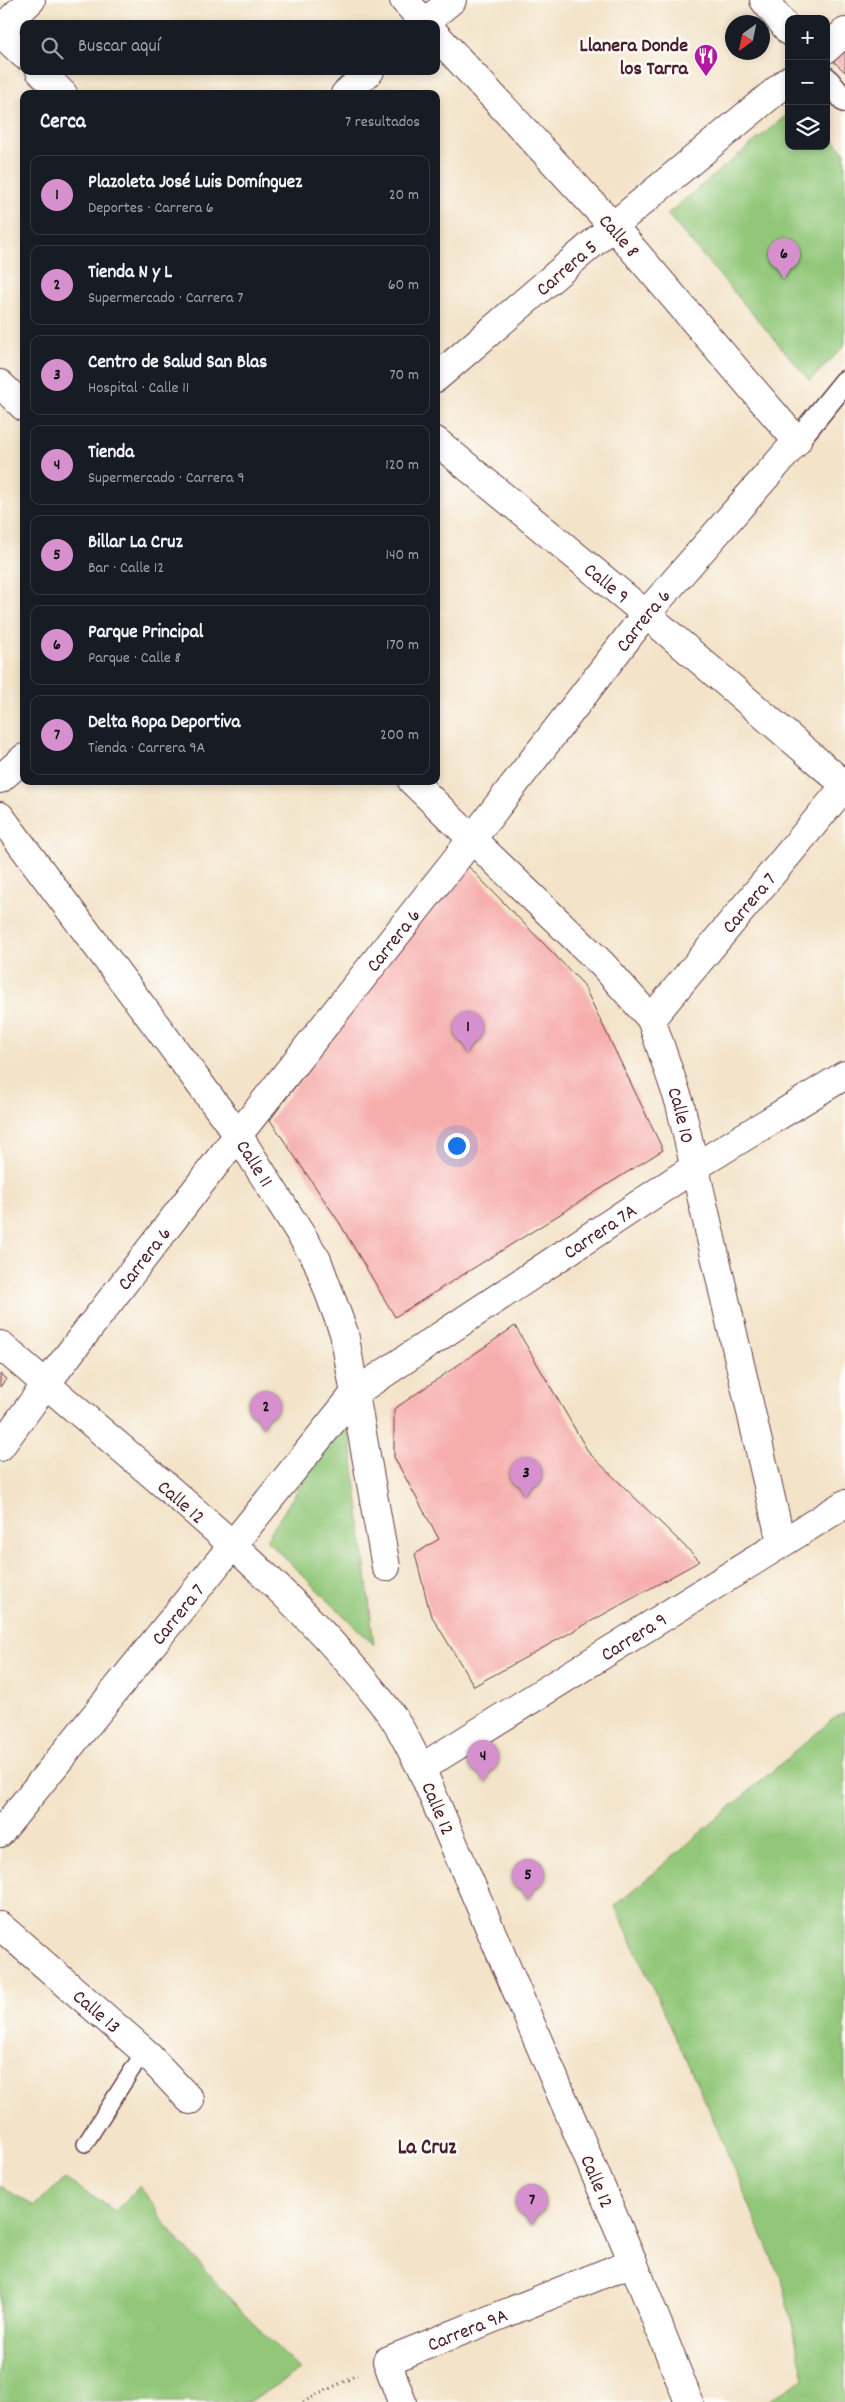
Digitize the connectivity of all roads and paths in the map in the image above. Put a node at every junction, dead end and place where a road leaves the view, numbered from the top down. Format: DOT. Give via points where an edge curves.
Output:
graph roads {
  1 [pos="31,0"];
  2 [pos="404,0"];
  3 [pos="452,0"];
  4 [pos="764,0"];
  5 [pos="422,20"];
  6 [pos="434,20"];
  7 [pos="785,26"];
  8 [pos="0,31"];
  9 [pos="845,32"];
  10 [pos="440,39"];
  11 [pos="830,45"];
  12 [pos="20,51"];
  13 [pos="44,75"];
  14 [pos="366,75"];
  15 [pos="785,83"];
  16 [pos="830,83"];
  17 [pos="59,90"];
  18 [pos="349,90"];
  19 [pos="845,102"];
  20 [pos="613,226"];
  21 [pos="440,375"];
  22 [pos="845,382"];
  23 [pos="797,441"];
  24 [pos="440,444"];
  25 [pos="646,614"];
  26 [pos="20,762"];
  27 [pos="0,779"];
  28 [pos="416,785"];
  29 [pos="845,785"];
  30 [pos="0,816"];
  31 [pos="472,839"];
  32 [pos="651,1019"];
  33 [pos="845,1075"];
  34 [pos="238,1135"];
  35 [pos="695,1167"];
  36 [pos="0,1345"];
  37 [pos="46,1384"];
  38 [pos="356,1392"];
  39 [pos="0,1447"];
  40 [pos="845,1504"];
  41 [pos="781,1542"];
  42 [pos="232,1545"];
  43 [pos="386,1567"];
  44 [pos="421,1768"];
  45 [pos="0,1834"];
  46 [pos="0,1926"];
  47 [pos="144,2051"];
  48 [pos="190,2100"];
  49 [pos="85,2144"];
  50 [pos="633,2262"];
  51 [pos="388,2361"];
  52 [pos="303,2402"];
  53 [pos="402,2402"];
  54 [pos="689,2402"];
  1 -- 8 [label="street"];
  2 -- 5 [label="street, Calle 8"];
  3 -- 6 [label="street"];
  4 -- 7 [label="street"];
  8 -- 12 [label="street"];
  9 -- 11 [label="street"];
  10 -- 20 [label="street, Calle 8"];
  13 -- 17 [label="street"];
  14 -- 18 [label="street"];
  15 -- 20 [label="street, Carrera 5"];
  16 -- 19 [label="street"];
  20 -- 21 [label="street, Carrera 5"];
  20 -- 23 [label="street, Calle 8"];
  22 -- 23 [label="street"];
  23 -- 25 [label="street, Carrera 6"];
  24 -- 25 [label="street, Calle 9"];
  25 -- 29 [label="street, Calle 9"];
  25 -- 31 [label="street, Carrera 6"];
  26 -- 27 [label="street"];
  28 -- 31 [label="street, Calle 10"];
  29 -- 32 [label="street, Carrera 7"];
  30 -- 34 [label="street, Calle 11"];
  31 -- 32 [label="street, Calle 10" via="602,964"];
  31 -- 34 [label="street, Carrera 6"];
  32 -- 35 [label="street, Calle 10" via="680,1104"];
  33 -- 35 [label="street, Carrera 7A"];
  34 -- 37 [label="street, Carrera 6"];
  34 -- 38 [label="street, Calle 11" via="317,1260 344,1334"];
  35 -- 38 [label="street, Carrera 7A"];
  35 -- 41 [label="street, Calle 10"];
  36 -- 37 [label="street, Calle 12"];
  37 -- 39 [label="street, Carrera 6"];
  37 -- 42 [label="street, Calle 12"];
  38 -- 42 [label="street, Carrera 7"];
  38 -- 43 [label="street, Calle 11"];
  40 -- 41 [label="street, Carrera 9"];
  41 -- 44 [label="street, Carrera 9"];
  42 -- 44 [label="street, Calle 12" via="326,1636 388,1710"];
  42 -- 45 [label="street, Carrera 7"];
  44 -- 50 [label="street, Calle 12"];
  46 -- 47 [label="street, Calle 13"];
  47 -- 48 [label="street, Calle 13"];
  47 -- 49 [label="lane"];
  50 -- 51 [label="street, Carrera 9A"];
  50 -- 54 [label="street, Calle 12"];
  51 -- 52 [label="path"];
  51 -- 53 [label="street"];
}
